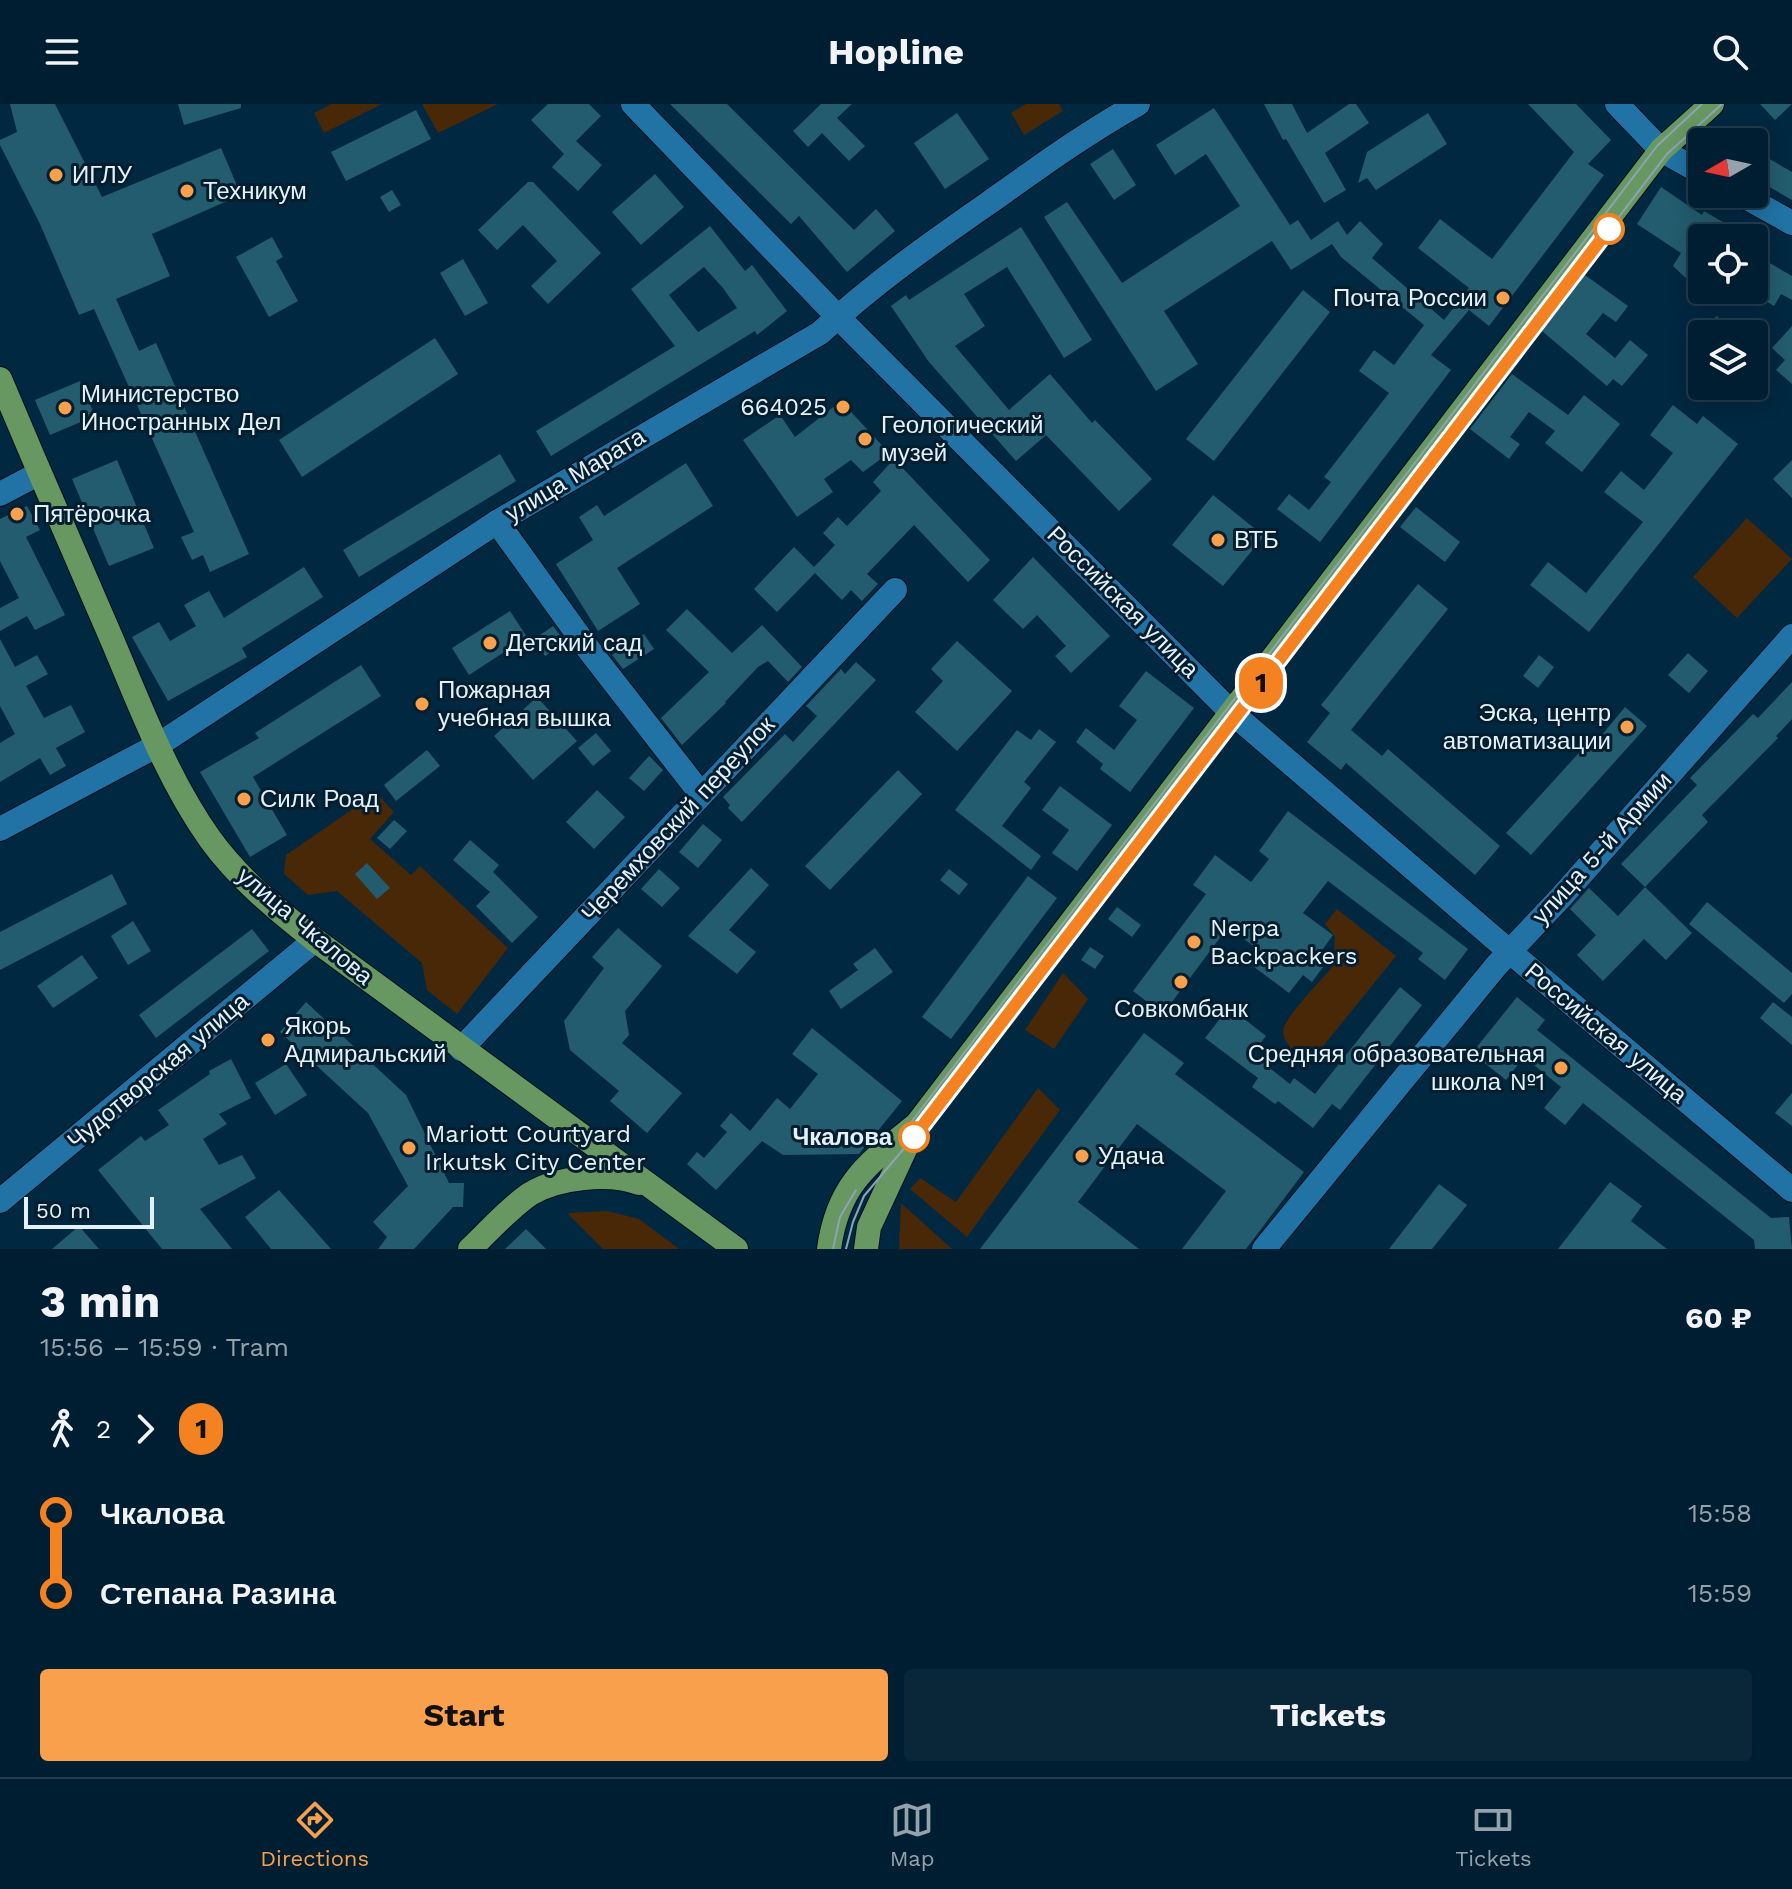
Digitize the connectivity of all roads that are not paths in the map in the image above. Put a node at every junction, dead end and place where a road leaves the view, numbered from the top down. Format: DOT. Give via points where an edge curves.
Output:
graph roads {
  1 [pos="633,104"];
  2 [pos="1138,104"];
  3 [pos="1617,104"];
  4 [pos="1712,104"];
  5 [pos="1104,112"];
  6 [pos="1661,150"];
  7 [pos="1688,165"];
  8 [pos="1765,208"];
  9 [pos="1792,223"];
  10 [pos="838,317"];
  11 [pos="0,379"];
  12 [pos="38,474"];
  13 [pos="0,494"];
  14 [pos="497,522"];
  15 [pos="895,590"];
  16 [pos="1792,636"];
  17 [pos="1231,712"];
  18 [pos="158,745"];
  19 [pos="701,794"];
  20 [pos="0,829"];
  21 [pos="315,940"];
  22 [pos="1509,951"];
  23 [pos="461,1049"];
  24 [pos="917,1124"];
  25 [pos="654,1188"];
  26 [pos="1792,1190"];
  27 [pos="0,1201"];
  28 [pos="470,1249"];
  29 [pos="736,1249"];
  30 [pos="829,1249"];
  31 [pos="866,1249"];
  32 [pos="1264,1249"];
  1 -- 10 [label="street, Российская улица"];
  2 -- 5 [label="street, улица Марата"];
  3 -- 6 [label="street"];
  4 -- 6 [label="main road"];
  5 -- 10 [label="street, улица Марата"];
  6 -- 7 [label="street"];
  6 -- 17 [label="main road"];
  8 -- 9 [label="street"];
  10 -- 14 [label="street, улица Марата" via="820,333"];
  10 -- 17 [label="street, Российская улица"];
  11 -- 12 [label="main road, улица Чкалова"];
  12 -- 13 [label="street"];
  12 -- 18 [label="main road, улица Чкалова"];
  14 -- 18 [label="street, улица Марата"];
  14 -- 19 [label="street"];
  15 -- 19 [label="street, Черемховский переулок"];
  16 -- 22 [label="street, улица 5-й Армии"];
  17 -- 22 [label="street, Российская улица"];
  17 -- 24 [label="main road"];
  18 -- 20 [label="street, улица Марата"];
  18 -- 21 [label="main road, улица Чкалова" via="210,839 230,864"];
  19 -- 23 [label="street, Черемховский переулок"];
  21 -- 23 [label="main road, улица Чкалова"];
  21 -- 27 [label="street, Чудотворская улица"];
  22 -- 26 [label="street, Российская улица"];
  22 -- 32 [label="street, улица 5-й Армии"];
  23 -- 25 [label="main road, улица Чкалова"];
  24 -- 30 [label="main road" via="860,1171 832,1228"];
  24 -- 31 [label="main road" via="869,1227"];
  25 -- 28 [label="main road" via="624,1177 555,1184 532,1193"];
  25 -- 29 [label="main road, улица Чкалова"];
}
